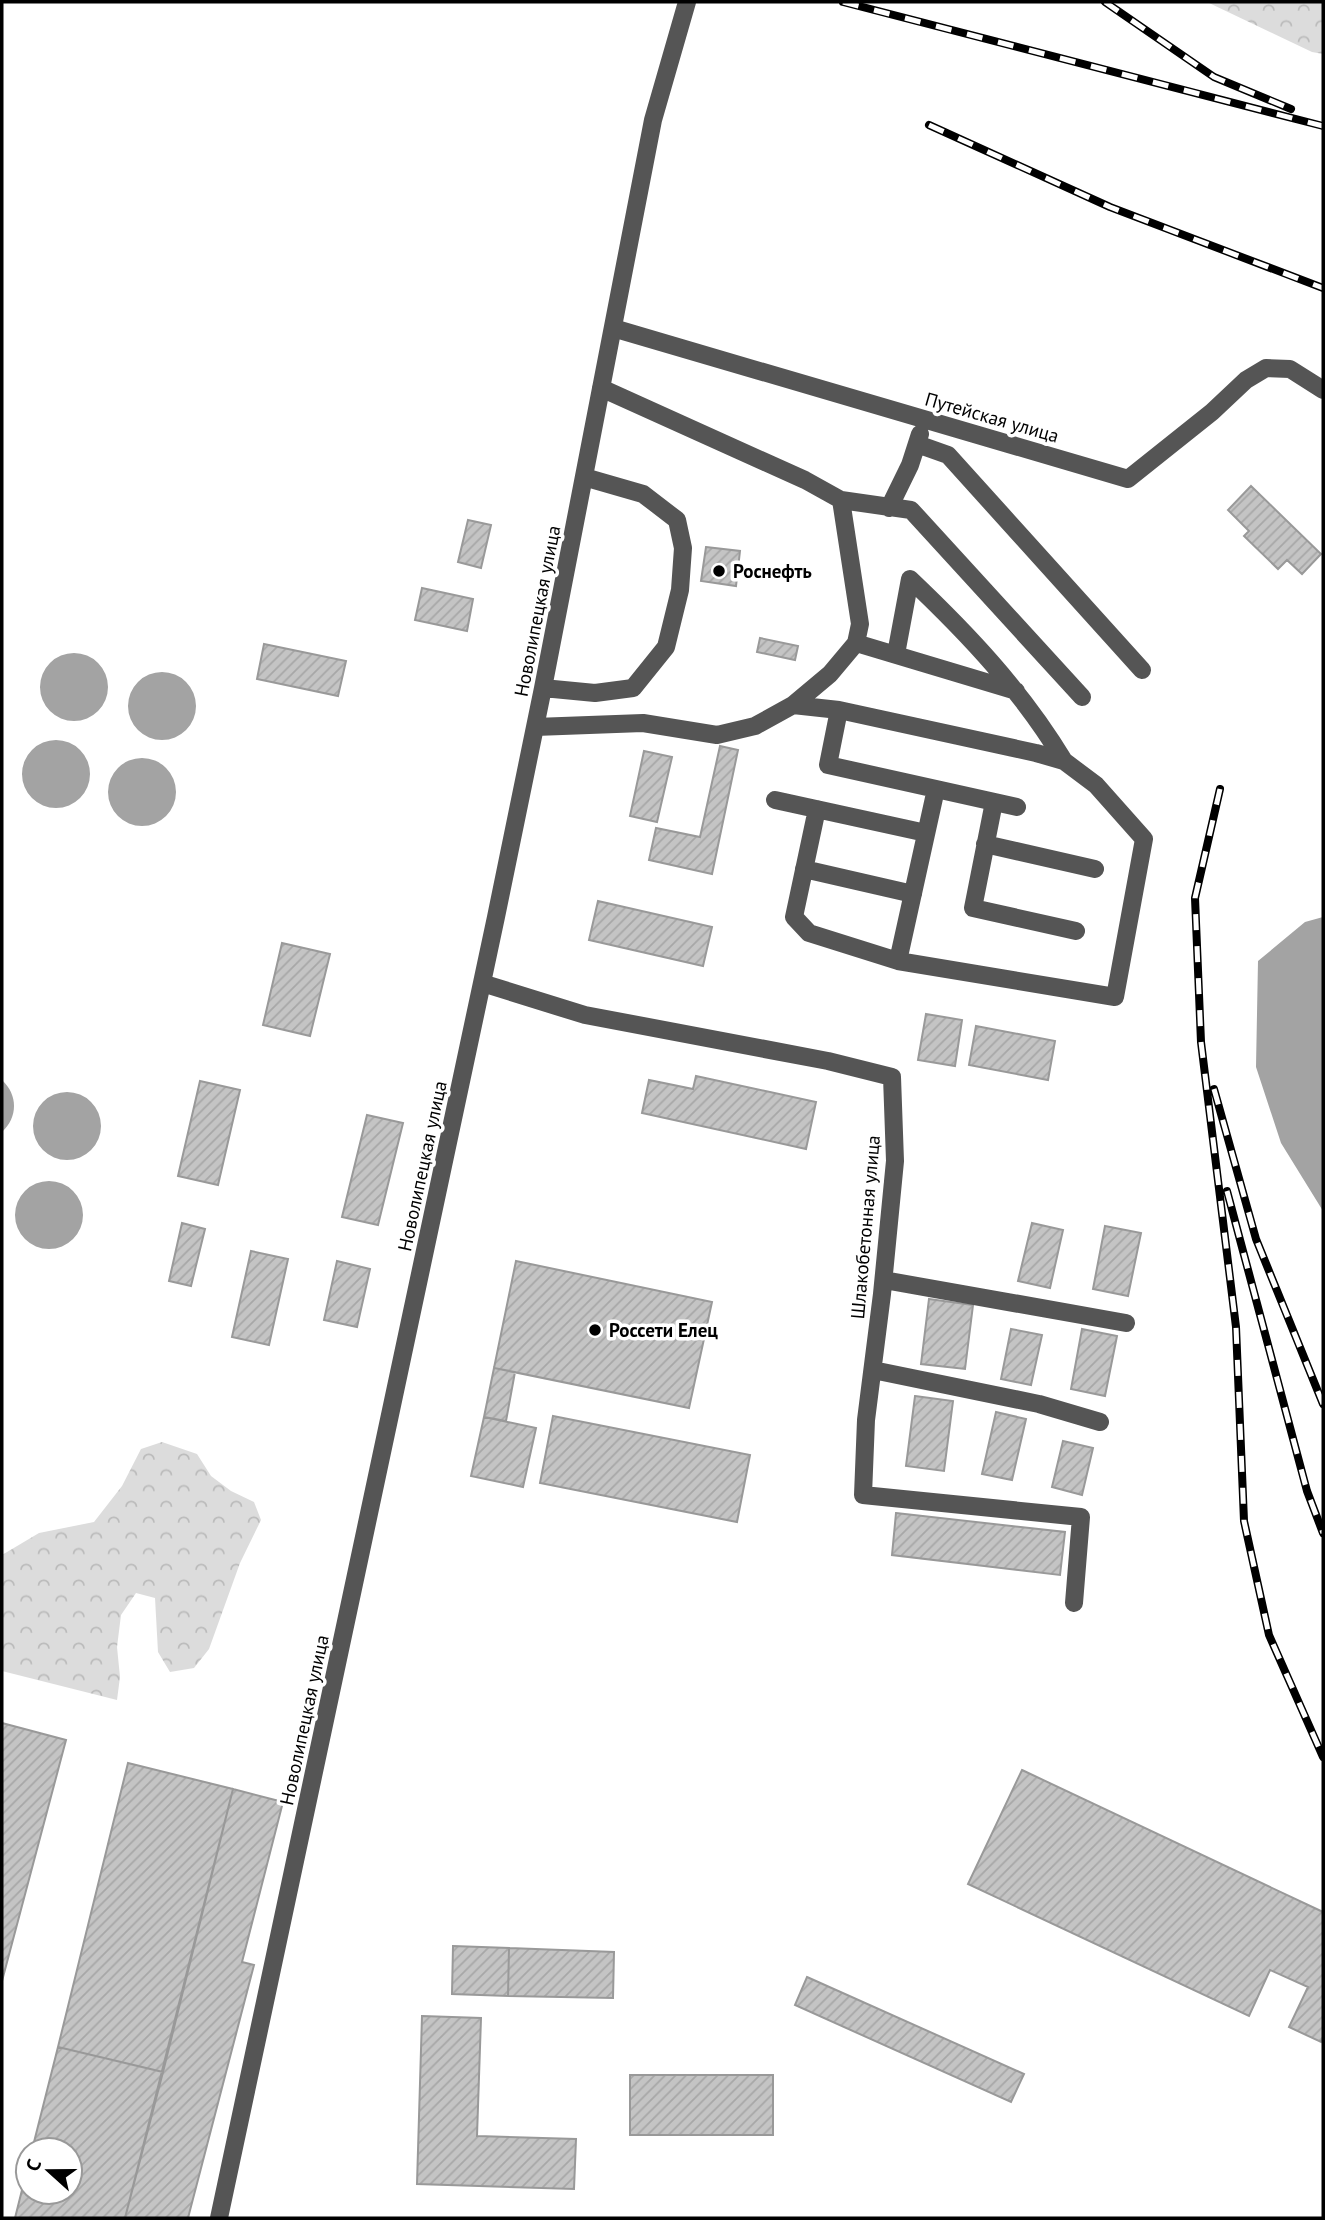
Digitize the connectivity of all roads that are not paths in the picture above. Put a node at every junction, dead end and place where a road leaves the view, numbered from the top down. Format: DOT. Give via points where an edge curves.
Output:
graph roads {
  1 [pos="687,2"];
  2 [pos="613,328"];
  3 [pos="601,388"];
  4 [pos="1323,390"];
  5 [pos="925,419"];
  6 [pos="917,444"];
  7 [pos="584,477"];
  8 [pos="841,500"];
  9 [pos="889,508"];
  10 [pos="856,643"];
  11 [pos="896,654"];
  12 [pos="1142,670"];
  13 [pos="543,688"];
  14 [pos="1016,691"];
  15 [pos="1082,697"];
  16 [pos="793,705"];
  17 [pos="839,710"];
  18 [pos="535,727"];
  19 [pos="1063,761"];
  20 [pos="936,789"];
  21 [pos="775,800"];
  22 [pos="993,802"];
  23 [pos="1017,807"];
  24 [pos="817,809"];
  25 [pos="926,833"];
  26 [pos="985,844"];
  27 [pos="804,869"];
  28 [pos="1095,869"];
  29 [pos="913,894"];
  30 [pos="1076,931"];
  31 [pos="898,961"];
  32 [pos="482,983"];
  33 [pos="884,1280"];
  34 [pos="1126,1323"];
  35 [pos="873,1370"];
  36 [pos="1100,1422"];
  37 [pos="1074,1603"];
  38 [pos="219,2218"];
  1 -- 2 [label="street, Новолипецкая улица" via="653,120"];
  2 -- 3 [label="street, Новолипецкая улица"];
  2 -- 5 [label="street, Путейская улица"];
  3 -- 7 [label="street, Новолипецкая улица"];
  3 -- 8 [label="street" via="794,474"];
  4 -- 5 [label="street, Путейская улица" via="1290,369 1266,368 1128,479"];
  5 -- 6 [label="street"];
  6 -- 9 [label="street"];
  6 -- 12 [label="street" via="948,455"];
  7 -- 13 [label="street, Новолипецкая улица"];
  7 -- 13 [label="street" via="643,494 677,520 682,548 680,590 666,647 633,688 595,693"];
  8 -- 9 [label="street"];
  8 -- 10 [label="street" via="860,624"];
  9 -- 15 [label="street" via="911,510"];
  10 -- 11 [label="street"];
  10 -- 16 [label="street" via="830,674"];
  11 -- 14 [label="street"];
  11 -- 14 [label="street" via="910,579 968,634"];
  13 -- 18 [label="street, Новолипецкая улица"];
  14 -- 19 [label="street"];
  16 -- 17 [label="street"];
  16 -- 18 [label="street" via="755,726 717,735 643,723"];
  17 -- 19 [label="street"];
  17 -- 20 [label="street" via="828,765"];
  18 -- 32 [label="street, Новолипецкая улица"];
  19 -- 31 [label="street" via="1096,785 1144,839 1115,997"];
  20 -- 22 [label="street"];
  20 -- 25 [label="street"];
  21 -- 24 [label="street"];
  22 -- 23 [label="street"];
  22 -- 26 [label="street"];
  24 -- 25 [label="street"];
  24 -- 27 [label="street"];
  25 -- 29 [label="street"];
  26 -- 28 [label="street"];
  26 -- 30 [label="street" via="973,908"];
  27 -- 29 [label="street"];
  27 -- 31 [label="street" via="794,917 809,933"];
  29 -- 31 [label="street"];
  32 -- 33 [label="street, Шлакобетонная улица" via="584,1015 892,1077 895,1161"];
  32 -- 38 [label="street, Новолипецкая улица"];
  33 -- 34 [label="street"];
  33 -- 35 [label="street, Шлакобетонная улица"];
  35 -- 36 [label="street" via="1039,1404"];
  35 -- 37 [label="street, Шлакобетонная улица" via="863,1496 1081,1517"];
}
